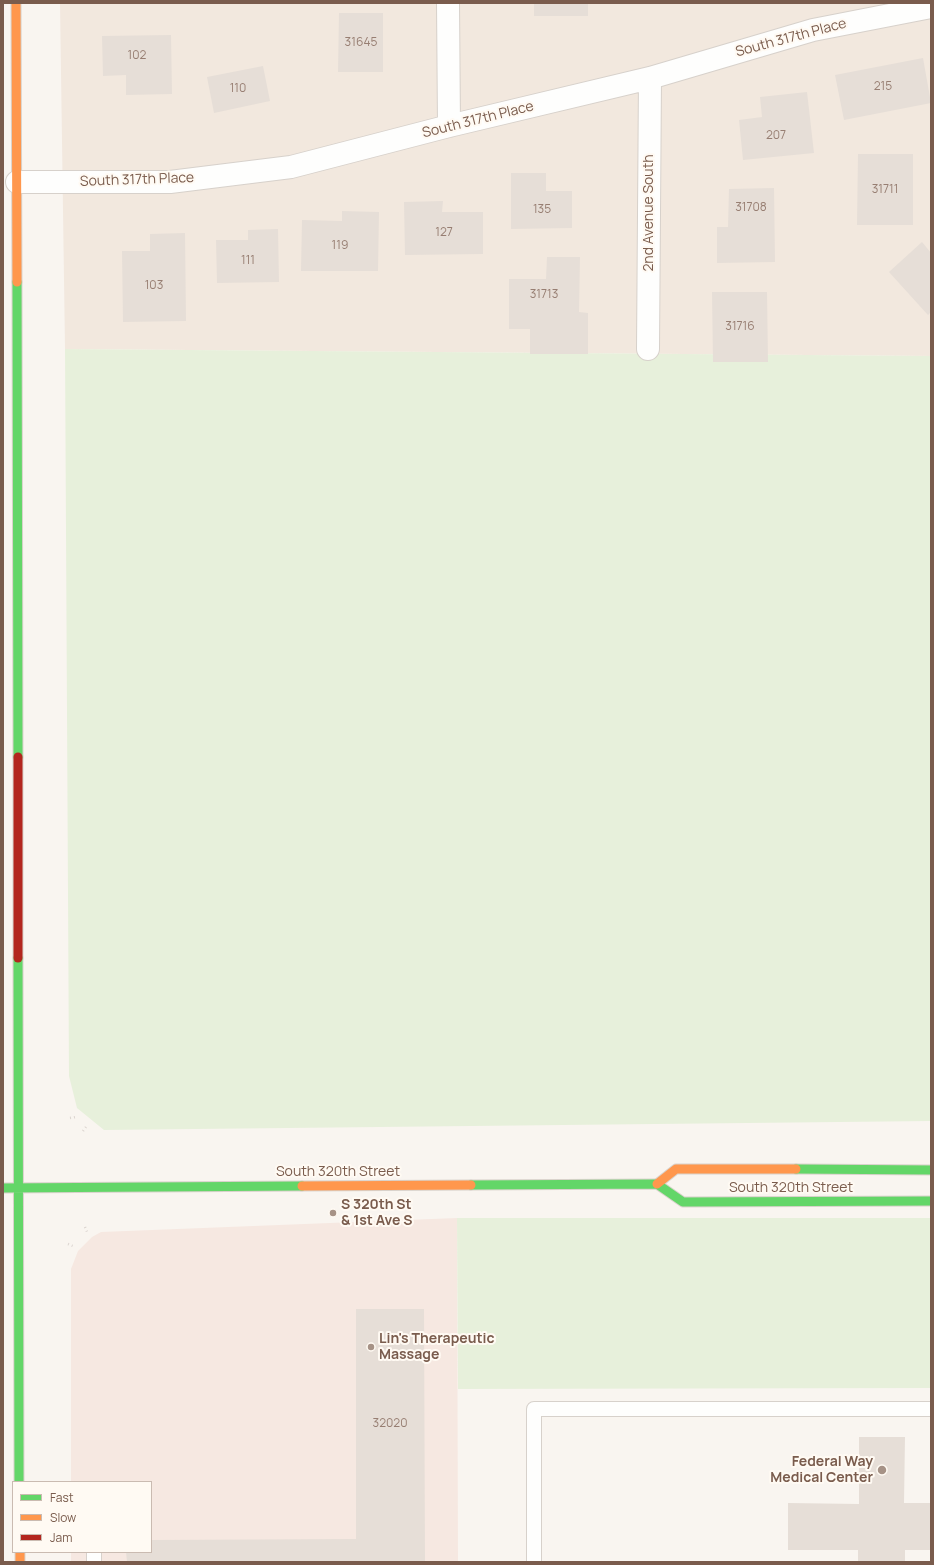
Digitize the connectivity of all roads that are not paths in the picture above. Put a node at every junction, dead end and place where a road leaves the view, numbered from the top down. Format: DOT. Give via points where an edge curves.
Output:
graph roads {
  1 [pos="16,3"];
  2 [pos="448,3"];
  3 [pos="931,7"];
  4 [pos="650,78"];
  5 [pos="449,126"];
  6 [pos="18,182"];
  7 [pos="648,348"];
  8 [pos="931,1170"];
  9 [pos="657,1184"];
  10 [pos="3,1188"];
  11 [pos="18,1188"];
  12 [pos="931,1201"];
  13 [pos="931,1409"];
  14 [pos="19,1481"];
  15 [pos="534,1562"];
  1 -- 6 [label="main road"];
  2 -- 5 [label="street"];
  3 -- 4 [label="street, South 317th Place" via="813,30"];
  4 -- 5 [label="street, South 317th Place"];
  4 -- 7 [label="street, 2nd Avenue South"];
  5 -- 6 [label="street, South 317th Place" via="291,167 170,182"];
  6 -- 11 [label="main road"];
  8 -- 9 [label="main road, South 320th Street" via="676,1169"];
  9 -- 11 [label="main road, South 320th Street"];
  9 -- 12 [label="main road, South 320th Street" via="683,1202"];
  10 -- 11 [label="main road, South 320th Street"];
  11 -- 14 [label="main road"];
  13 -- 15 [label="lane" via="534,1409"];
}
